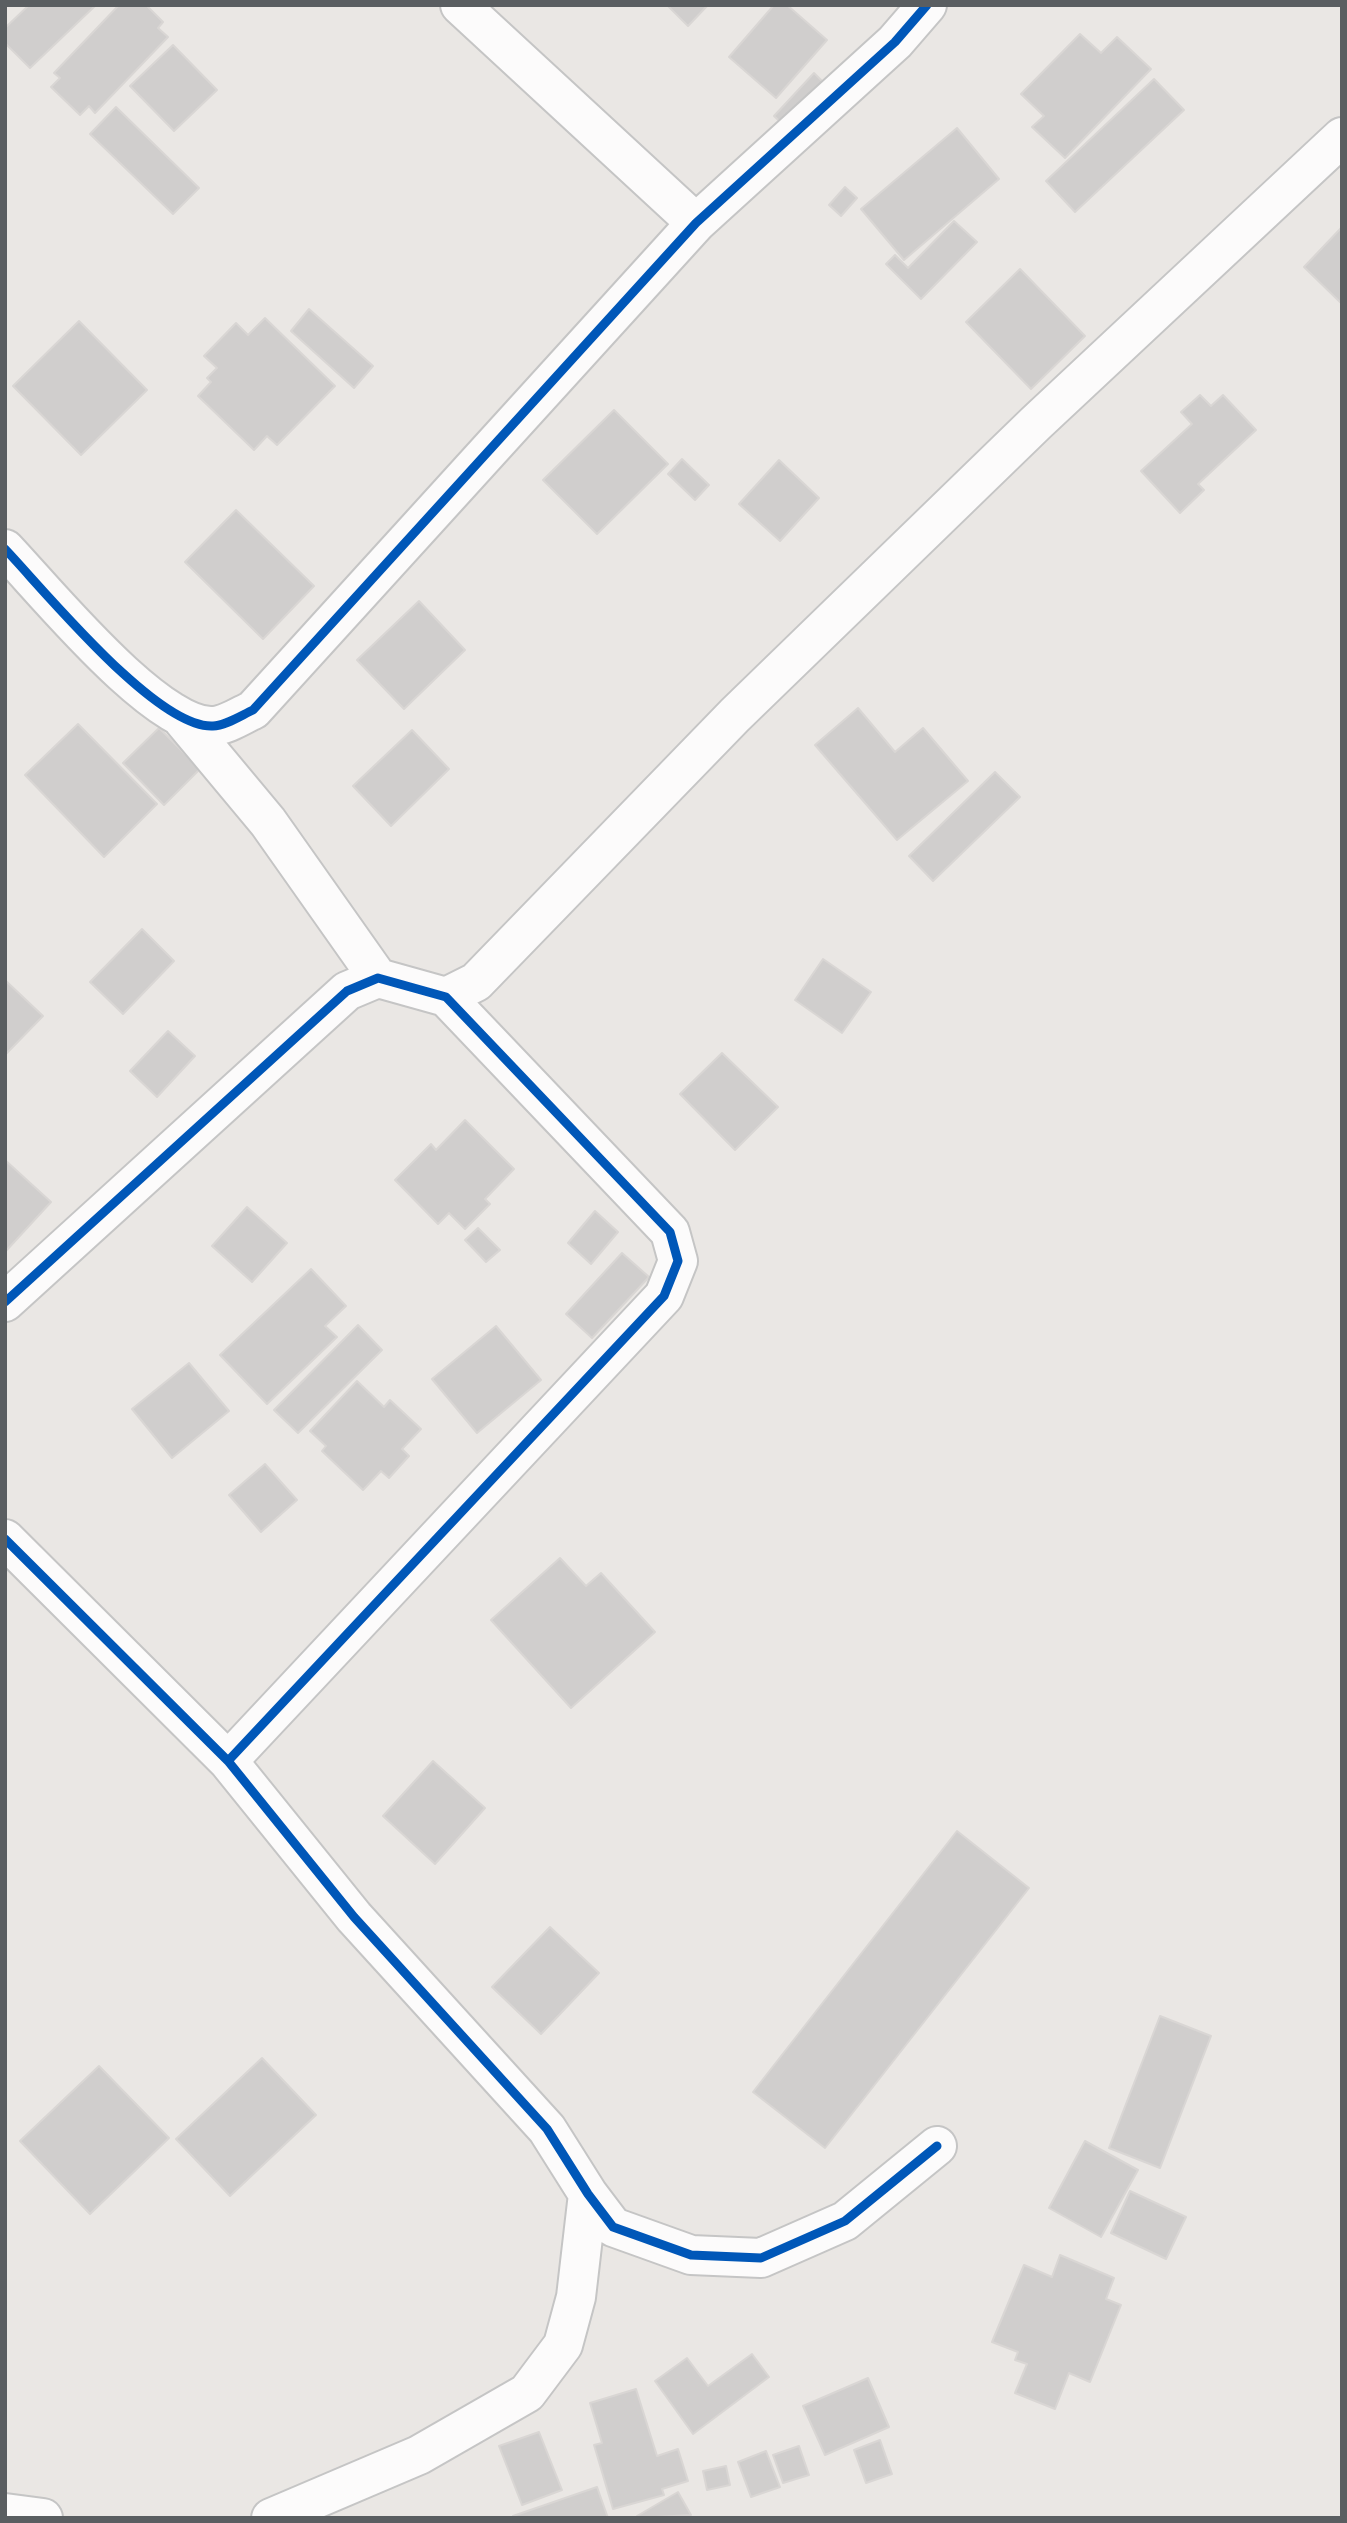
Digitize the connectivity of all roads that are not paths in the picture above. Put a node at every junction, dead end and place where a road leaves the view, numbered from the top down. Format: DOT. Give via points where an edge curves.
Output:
graph roads {
  1 [pos="460,5"];
  2 [pos="927,5"];
  3 [pos="1342,137"];
  4 [pos="696,223"];
  5 [pos="5,549"];
  6 [pos="183,720"];
  7 [pos="378,978"];
  8 [pos="446,997"];
  9 [pos="5,1302"];
  10 [pos="5,1539"];
  11 [pos="228,1761"];
  12 [pos="937,2146"];
  13 [pos="588,2194"];
  14 [pos="5,2513"];
  15 [pos="43,2518"];
  16 [pos="271,2518"];
  1 -- 4 [label="street"];
  2 -- 4 [label="street" via="895,42"];
  3 -- 8 [label="street" via="1036,423 735,715 476,982"];
  4 -- 6 [label="street" via="253,710 214,726"];
  5 -- 6 [label="street" via="122,672"];
  6 -- 7 [label="street" via="268,822"];
  7 -- 8 [label="street"];
  7 -- 9 [label="street" via="347,991"];
  8 -- 11 [label="street" via="670,1232 678,1261 664,1296"];
  10 -- 11 [label="street"];
  11 -- 13 [label="street" via="354,1917 547,2129"];
  12 -- 13 [label="street" via="845,2221 761,2258 691,2255 613,2227"];
  13 -- 16 [label="street" via="576,2297 563,2346 527,2393 419,2455"];
  14 -- 15 [label="street"];
}
